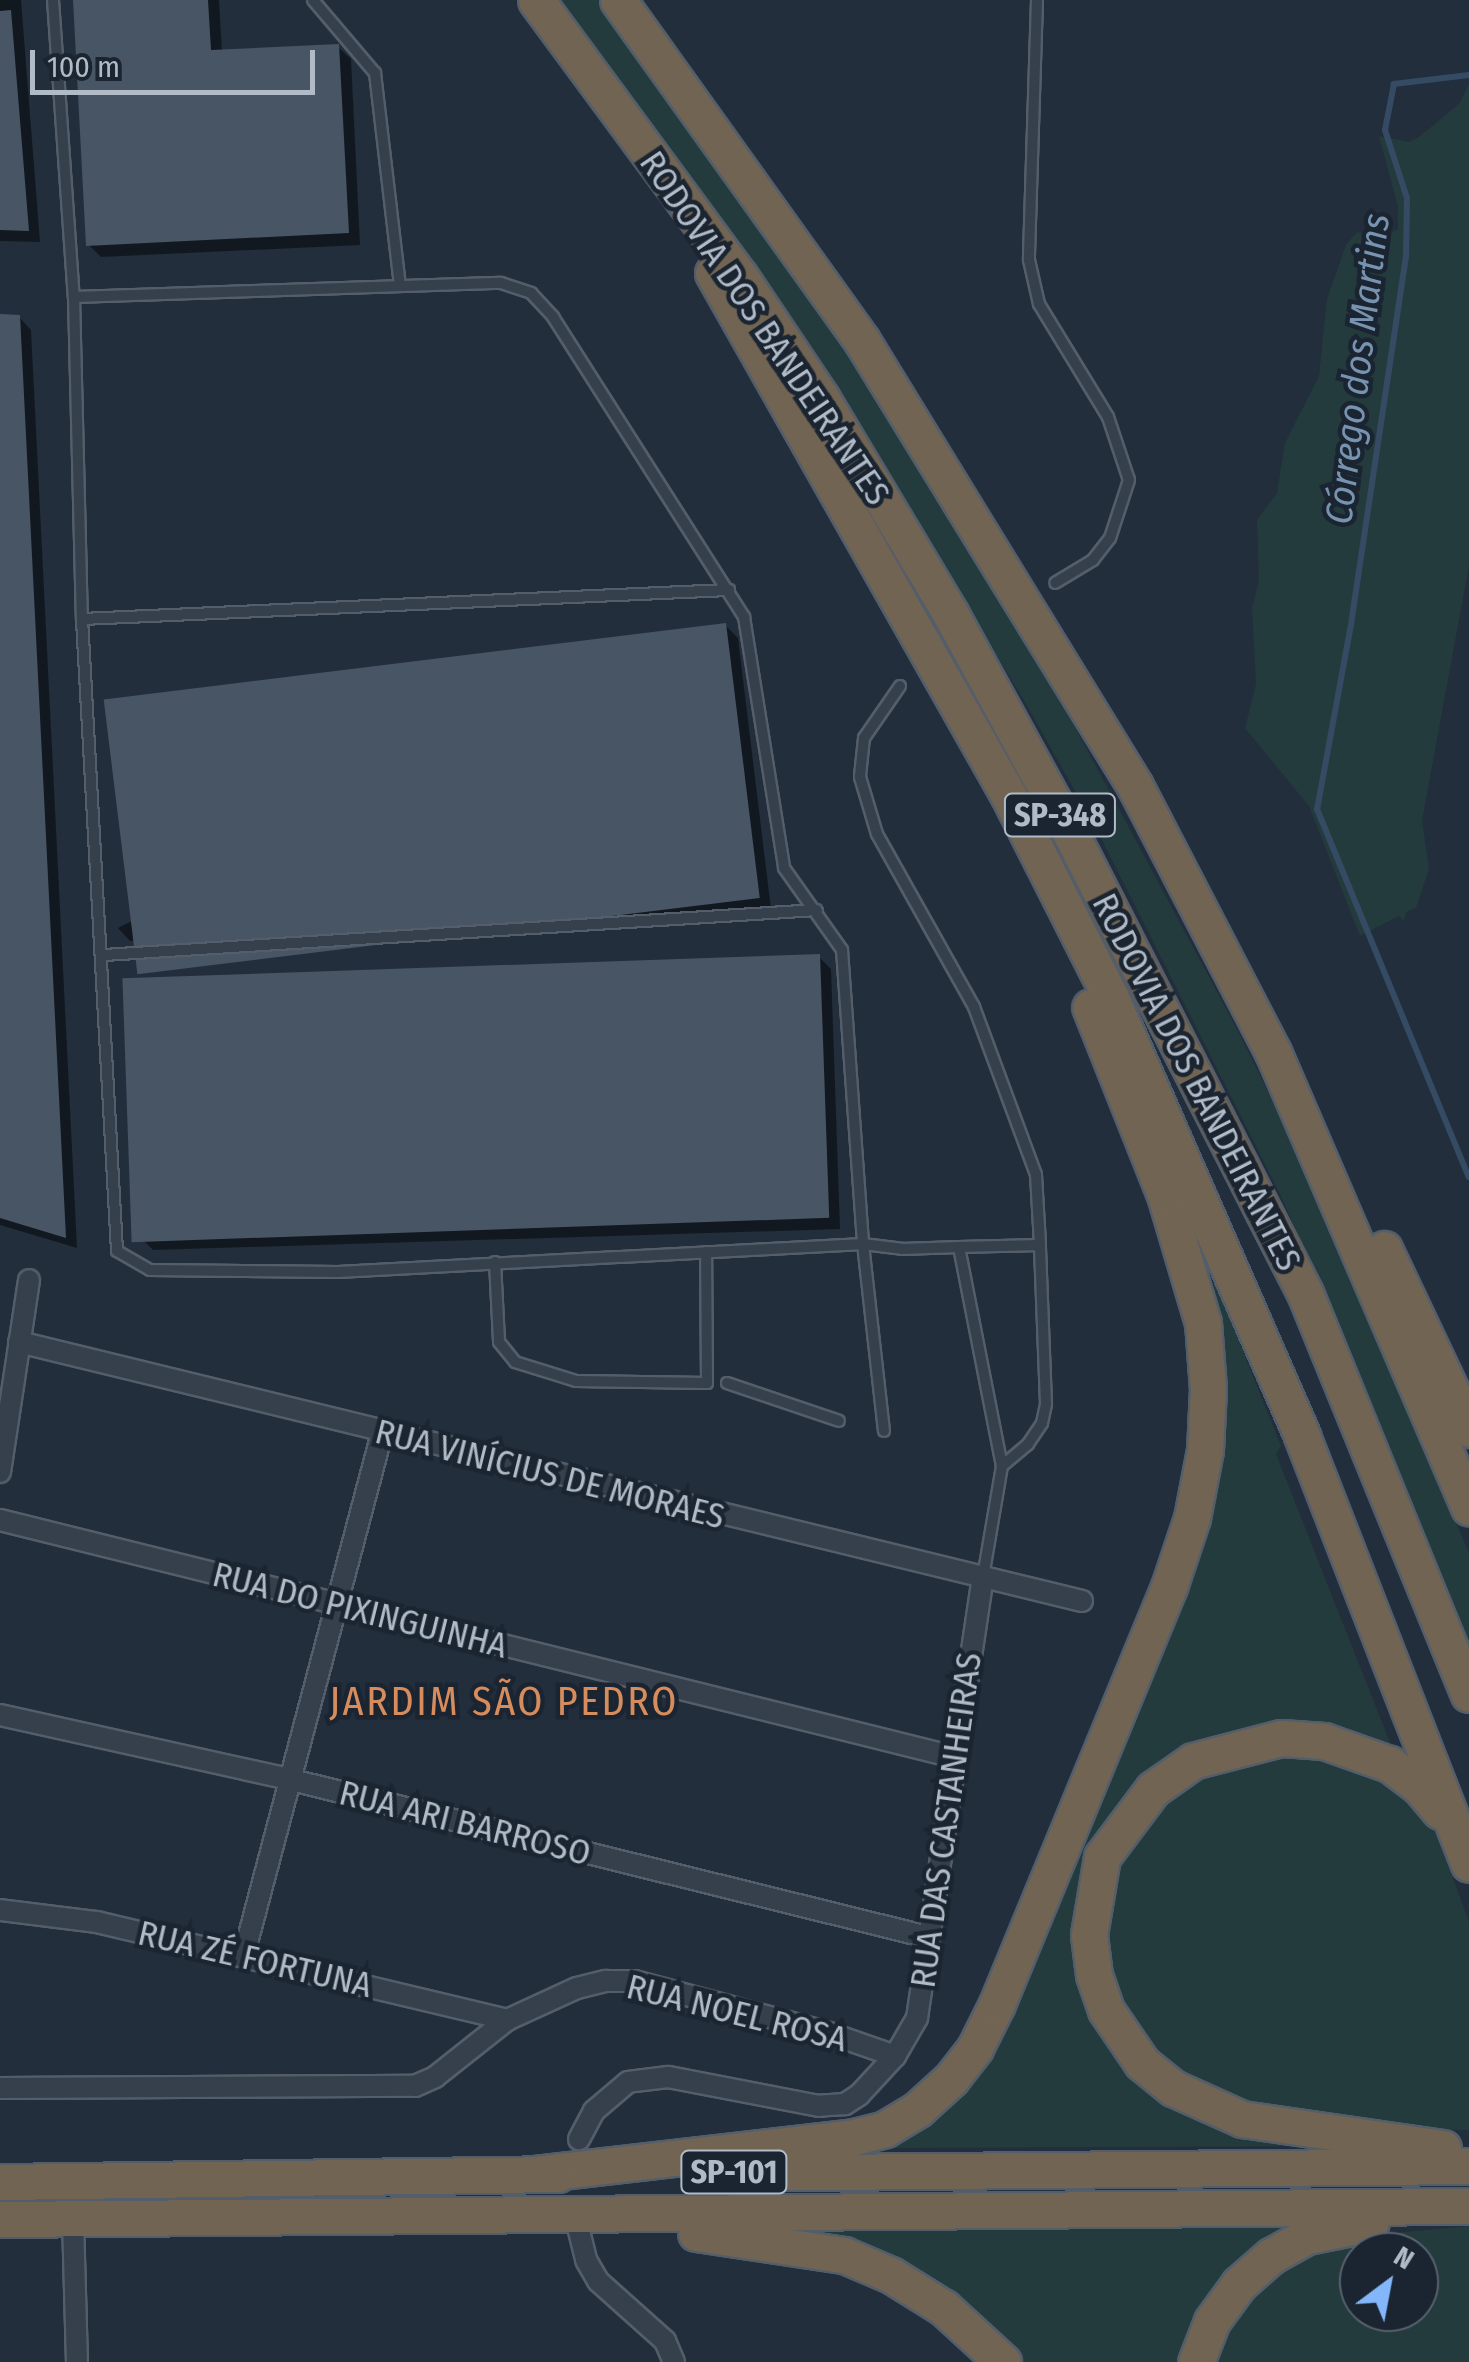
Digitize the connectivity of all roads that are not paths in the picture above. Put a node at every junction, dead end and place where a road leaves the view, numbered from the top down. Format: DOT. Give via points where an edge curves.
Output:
graph roads {
  1 [pos="53,0"];
  2 [pos="313,0"];
  3 [pos="536,0"];
  4 [pos="618,0"];
  5 [pos="1037,0"];
  6 [pos="660,168"];
  7 [pos="400,286"];
  8 [pos="74,297"];
  9 [pos="1055,583"];
  10 [pos="728,590"];
  11 [pos="82,620"];
  12 [pos="900,686"];
  13 [pos="1009,796"];
  14 [pos="817,910"];
  15 [pos="104,954"];
  16 [pos="1273,1052"];
  17 [pos="863,1244"];
  18 [pos="1040,1245"];
  19 [pos="959,1247"];
  20 [pos="706,1252"];
  21 [pos="495,1262"];
  22 [pos="29,1280"];
  23 [pos="19,1342"];
  24 [pos="727,1383"];
  25 [pos="839,1420"];
  26 [pos="1469,1429"];
  27 [pos="884,1431"];
  28 [pos="382,1433"];
  29 [pos="1002,1466"];
  30 [pos="0,1472"];
  31 [pos="1469,1508"];
  32 [pos="0,1520"];
  33 [pos="983,1578"];
  34 [pos="1082,1601"];
  35 [pos="338,1605"];
  36 [pos="1469,1694"];
  37 [pos="0,1715"];
  38 [pos="954,1756"];
  39 [pos="288,1779"];
  40 [pos="1469,1866"];
  41 [pos="0,1910"];
  42 [pos="928,1937"];
  43 [pos="244,1954"];
  44 [pos="507,2020"];
  45 [pos="895,2056"];
  46 [pos="0,2088"];
  47 [pos="579,2138"];
  48 [pos="1469,2152"];
  49 [pos="1469,2166"];
  50 [pos="535,2174"];
  51 [pos="0,2182"];
  52 [pos="1469,2206"];
  53 [pos="1469,2214"];
  54 [pos="0,2219"];
  55 [pos="73,2220"];
  56 [pos="568,2224"];
  57 [pos="78,2362"];
  58 [pos="674,2362"];
  59 [pos="1003,2362"];
  60 [pos="1196,2362"];
  1 -- 8 [label="lane"];
  2 -- 7 [label="lane" via="375,74"];
  3 -- 6 [label="highway, RODOVIA DOS BANDEIRANTES / SP-348"];
  4 -- 16 [label="highway, RODOVIA DOS BANDEIRANTES / SP-348" via="862,341 1134,786"];
  5 -- 9 [label="lane" via="1029,260 1038,304 1108,417 1130,480 1110,538 1093,560"];
  6 -- 13 [label="highway" via="726,298"];
  6 -- 36 [label="highway, RODOVIA DOS BANDEIRANTES / SP-348" via="822,399 1071,834 1305,1292"];
  7 -- 8 [label="lane"];
  7 -- 10 [label="lane" via="501,284 532,293"];
  8 -- 11 [label="lane"];
  10 -- 11 [label="lane"];
  10 -- 14 [label="lane" via="744,617 784,868"];
  11 -- 15 [label="lane"];
  12 -- 18 [label="lane" via="864,738 860,777 877,834 974,1007 1036,1175"];
  13 -- 40 [label="highway" via="1111,998 1302,1436"];
  13 -- 50 [label="highway" via="1164,1194 1203,1323 1206,1450 1169,1588 996,2004 950,2080 918,2109 854,2137"];
  14 -- 15 [label="lane"];
  14 -- 17 [label="lane" via="842,950"];
  15 -- 21 [label="lane" via="118,1251 150,1270 338,1272"];
  16 -- 26 [label="highway" via="1377,1234"];
  16 -- 31 [label="highway, RODOVIA DOS BANDEIRANTES / SP-348"];
  17 -- 19 [label="lane"];
  17 -- 20 [label="lane"];
  17 -- 27 [label="lane"];
  18 -- 19 [label="lane"];
  18 -- 29 [label="lane" via="1046,1404 1028,1444"];
  19 -- 29 [label="lane"];
  20 -- 21 [label="lane"];
  20 -- 21 [label="lane" via="707,1383 576,1381 515,1362 499,1342"];
  22 -- 23 [label="street"];
  23 -- 28 [label="street, RUA VINÍCIUS DE MORAES"];
  23 -- 30 [label="street"];
  24 -- 25 [label="lane"];
  28 -- 33 [label="street, RUA VINÍCIUS DE MORAES"];
  28 -- 35 [label="street"];
  29 -- 33 [label="lane"];
  32 -- 35 [label="street, RUA DO PIXINGUINHA"];
  33 -- 34 [label="street, RUA VINÍCIUS DE MORAES"];
  33 -- 38 [label="street, RUA DAS CASTANHEIRAS"];
  35 -- 38 [label="street, RUA DO PIXINGUINHA"];
  35 -- 39 [label="street"];
  37 -- 39 [label="street, RUA ARI BARROSO"];
  38 -- 42 [label="street, RUA DAS CASTANHEIRAS"];
  39 -- 42 [label="street, RUA ARI BARROSO"];
  39 -- 43 [label="street"];
  40 -- 48 [label="highway" via="1436,1803 1389,1764 1324,1742 1281,1738 1193,1760 1152,1788 1102,1857 1089,1936 1106,2010 1142,2063 1174,2088 1242,2119"];
  41 -- 43 [label="street, RUA ZÉ FORTUNA" via="96,1922"];
  42 -- 45 [label="street, RUA DAS CASTANHEIRAS" via="917,2018"];
  43 -- 44 [label="street, RUA ZÉ FORTUNA"];
  44 -- 45 [label="street, RUA NOEL ROSA" via="577,1988 634,1981"];
  44 -- 46 [label="street, RUA NOEL ROSA" via="415,2086"];
  45 -- 47 [label="street, RUA NOEL ROSA" via="845,2104 819,2106 668,2077 628,2082 594,2111"];
  49 -- 50 [label="highway, SP-101"];
  50 -- 51 [label="highway, SP-101"];
  52 -- 56 [label="highway, SP-101"];
  53 -- 60 [label="highway" via="1357,2225 1308,2236 1270,2256 1212,2320"];
  54 -- 55 [label="highway, SP-101"];
  55 -- 56 [label="highway, SP-101"];
  55 -- 57 [label="street"];
  56 -- 58 [label="street" via="598,2281 665,2341"];
  56 -- 59 [label="highway" via="844,2256 944,2308"];
}
